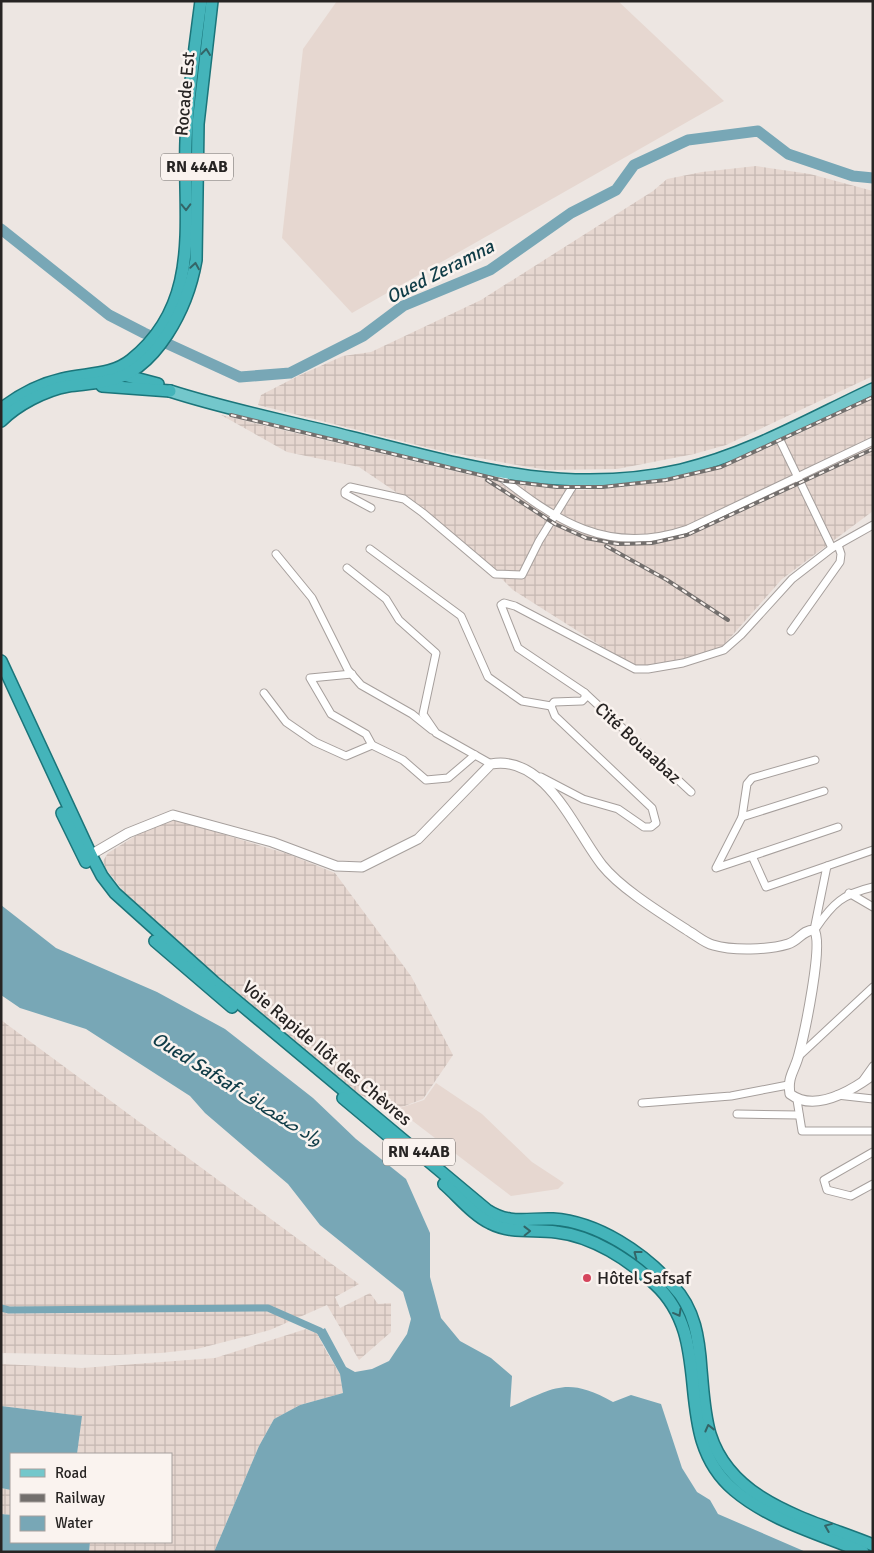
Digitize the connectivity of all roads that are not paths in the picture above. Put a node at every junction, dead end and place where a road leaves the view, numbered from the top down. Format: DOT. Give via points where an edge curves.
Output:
graph roads {
  1 [pos="200,1"];
  2 [pos="212,1"];
  3 [pos="166,326"];
  4 [pos="144,356"];
  5 [pos="123,370"];
  6 [pos="66,386"];
  7 [pos="873,389"];
  8 [pos="171,390"];
  9 [pos="1,409"];
  10 [pos="1,421"];
  11 [pos="777,434"];
  12 [pos="873,442"];
  13 [pos="493,472"];
  14 [pos="798,476"];
  15 [pos="576,481"];
  16 [pos="371,508"];
  17 [pos="554,515"];
  18 [pos="873,524"];
  19 [pos="835,546"];
  20 [pos="370,549"];
  21 [pos="276,554"];
  22 [pos="347,568"];
  23 [pos="791,631"];
  24 [pos="1,661"];
  25 [pos="352,674"];
  26 [pos="1,680"];
  27 [pos="264,693"];
  28 [pos="585,693"];
  29 [pos="551,706"];
  30 [pos="436,733"];
  31 [pos="372,745"];
  32 [pos="475,755"];
  33 [pos="814,760"];
  34 [pos="491,764"];
  35 [pos="524,768"];
  36 [pos="824,791"];
  37 [pos="690,792"];
  38 [pos="742,817"];
  39 [pos="838,827"];
  40 [pos="873,850"];
  41 [pos="752,856"];
  42 [pos="88,857"];
  43 [pos="827,866"];
  44 [pos="873,887"];
  45 [pos="849,893"];
  46 [pos="873,907"];
  47 [pos="814,930"];
  48 [pos="873,987"];
  49 [pos="799,1056"];
  50 [pos="873,1066"];
  51 [pos="873,1075"];
  52 [pos="861,1084"];
  53 [pos="788,1085"];
  54 [pos="837,1094"];
  55 [pos="797,1100"];
  56 [pos="873,1100"];
  57 [pos="642,1103"];
  58 [pos="738,1114"];
  59 [pos="800,1115"];
  60 [pos="873,1131"];
  61 [pos="873,1152"];
  62 [pos="873,1184"];
  63 [pos="873,1545"];
  64 [pos="863,1552"];
  1 -- 3 [label="highway, Rocade Est / RN 44AB, one-way" via="186,142 185,264"];
  3 -- 2 [label="highway, Rocade Est / RN 44AB, one-way" via="186,298 196,260 198,124"];
  3 -- 4 [label="highway, Rocade Est / RN 44AB"];
  4 -- 5 [label="highway, RN 44AB"];
  4 -- 8 [label="highway" via="149,374"];
  5 -- 6 [label="highway, RN 44AB" via="106,381"];
  5 -- 8 [label="highway"];
  5 -- 9 [label="highway, RN 44AB" via="61,379 16,398"];
  6 -- 8 [label="highway"];
  6 -- 10 [label="highway, RN 44AB" via="46,393"];
  7 -- 11 [label="main road"];
  8 -- 13 [label="main road" via="229,408"];
  11 -- 14 [label="street"];
  11 -- 15 [label="main road" via="729,456 679,470"];
  12 -- 14 [label="street"];
  13 -- 15 [label="main road"];
  13 -- 17 [label="street"];
  14 -- 17 [label="street" via="688,529 664,535 603,536"];
  14 -- 19 [label="street"];
  15 -- 17 [label="street"];
  16 -- 17 [label="street" via="344,491 350,487 404,499 495,574 508,576 522,575"];
  18 -- 19 [label="street"];
  19 -- 23 [label="street" via="841,554 840,562"];
  19 -- 28 [label="street, Cité Bouaabaz" via="792,579 724,650 683,663 635,669 515,606 501,605 518,648"];
  20 -- 29 [label="street" via="461,616 488,677 522,701"];
  21 -- 25 [label="street" via="312,598"];
  22 -- 30 [label="street" via="386,599 399,620 436,653 423,714"];
  24 -- 42 [label="highway, Voie Rapide Ilôt des Chèvres / RN 44AB"];
  25 -- 30 [label="street" via="361,685 412,714"];
  25 -- 31 [label="street" via="310,678 327,710 366,734"];
  26 -- 42 [label="highway, Voie Rapide Ilôt des Chèvres / RN 44AB"];
  27 -- 31 [label="street" via="286,722 315,742 346,756"];
  28 -- 29 [label="street" via="584,700 554,702"];
  28 -- 37 [label="street, Cité Bouaabaz"];
  29 -- 35 [label="street" via="555,716 652,808 656,823 644,827 618,809 583,799"];
  30 -- 32 [label="street"];
  31 -- 32 [label="street" via="403,760 426,780 448,778"];
  32 -- 34 [label="street"];
  33 -- 38 [label="street" via="752,778 747,784"];
  34 -- 35 [label="street" via="501,762"];
  34 -- 42 [label="street" via="418,839 362,867 336,866 272,842 173,815 128,833"];
  35 -- 47 [label="street" via="544,784 574,821 602,866 654,909 712,945 758,949 790,944 804,932"];
  36 -- 38 [label="street"];
  38 -- 41 [label="street" via="716,868"];
  39 -- 41 [label="street"];
  40 -- 43 [label="street"];
  41 -- 43 [label="street" via="766,887"];
  63 -- 42 [label="highway, Voie Rapide Ilôt des Chèvres / RN 44AB, one-way" via="775,1505 748,1489 726,1468 707,1424 700,1345 693,1318 666,1278 629,1248 593,1228 554,1219 508,1220 487,1210 134,912"];
  42 -- 64 [label="highway, Voie Rapide Ilôt des Chèvres / RN 44AB, one-way" via="100,886 129,917 488,1223 517,1231 543,1230 576,1237 618,1255 656,1285 680,1315 686,1331 698,1427 706,1452 718,1473 732,1488 764,1510"];
  43 -- 47 [label="street"];
  44 -- 45 [label="street"];
  45 -- 46 [label="street"];
  45 -- 47 [label="street" via="827,911"];
  47 -- 49 [label="street" via="818,940 815,971"];
  48 -- 49 [label="street"];
  49 -- 53 [label="street"];
  50 -- 52 [label="street"];
  51 -- 52 [label="street"];
  52 -- 54 [label="street"];
  53 -- 55 [label="street" via="790,1094"];
  53 -- 57 [label="street" via="731,1096"];
  54 -- 55 [label="street" via="814,1103"];
  54 -- 56 [label="street"];
  55 -- 59 [label="street"];
  58 -- 59 [label="street"];
  59 -- 60 [label="street" via="802,1131"];
  61 -- 62 [label="street" via="824,1180 827,1190 851,1196"];
}
